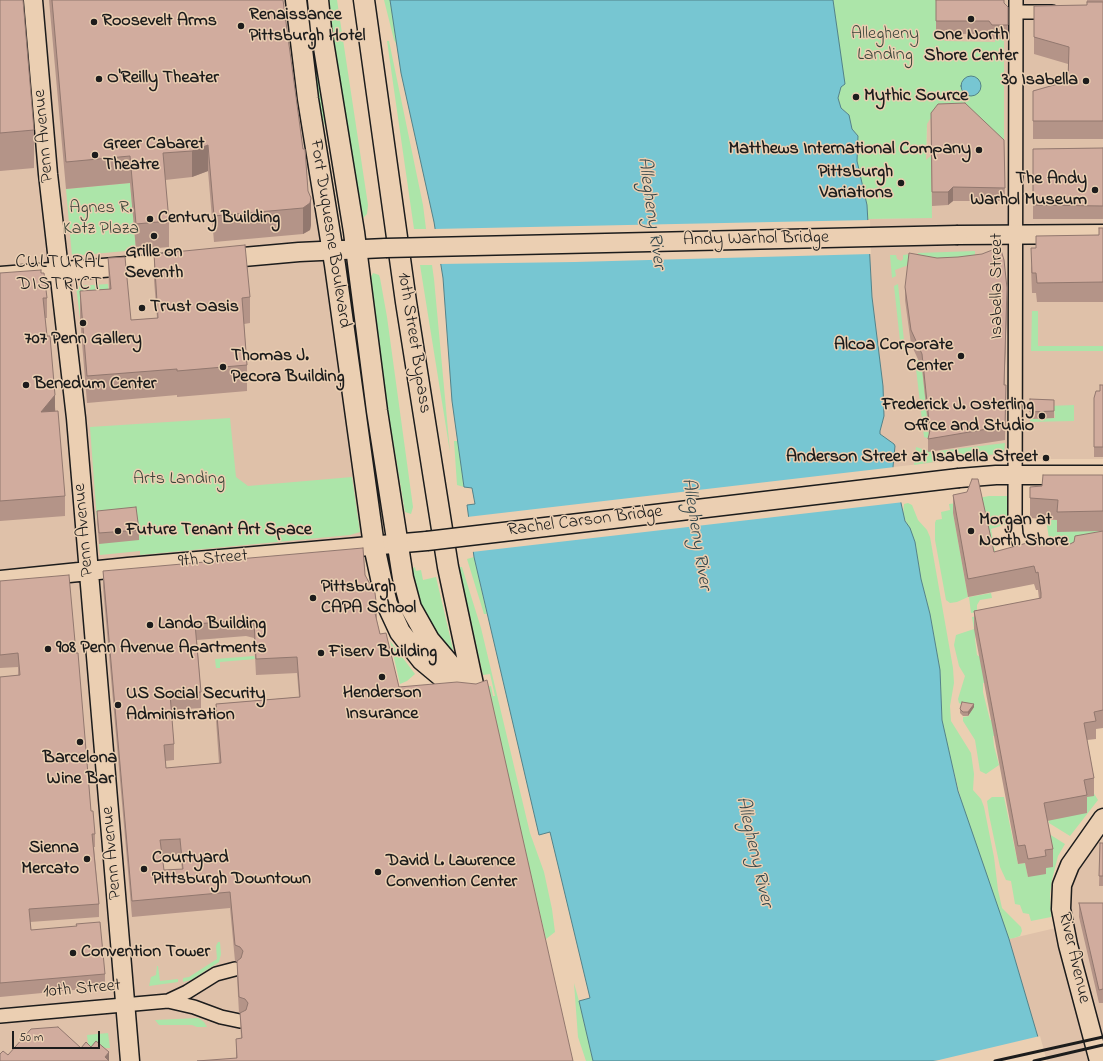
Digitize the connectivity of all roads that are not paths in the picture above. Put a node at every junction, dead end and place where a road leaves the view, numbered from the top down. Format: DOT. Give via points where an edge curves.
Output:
graph roads {
  1 [pos="34,0"];
  2 [pos="296,0"];
  3 [pos="318,0"];
  4 [pos="364,0"];
  5 [pos="1016,6"];
  6 [pos="1068,12"];
  7 [pos="1103,234"];
  8 [pos="1016,235"];
  9 [pos="356,249"];
  10 [pos="332,250"];
  11 [pos="59,272"];
  12 [pos="0,276"];
  13 [pos="1014,475"];
  14 [pos="1103,475"];
  15 [pos="427,541"];
  16 [pos="396,543"];
  17 [pos="374,546"];
  18 [pos="1052,547"];
  19 [pos="89,571"];
  20 [pos="0,580"];
  21 [pos="474,690"];
  22 [pos="1103,818"];
  23 [pos="235,969"];
  24 [pos="168,1001"];
  25 [pos="125,1004"];
  26 [pos="0,1016"];
  27 [pos="240,1021"];
  28 [pos="130,1061"];
  29 [pos="1099,1061"];
  1 -- 11 [label="street, Penn Avenue"];
  2 -- 10 [label="main road, Fort Duquesne Boulevard" via="308,99"];
  3 -- 9 [label="main road, Fort Duquesne Boulevard"];
  4 -- 21 [label="main road, 10th Street Bypass" via="406,302 447,560"];
  5 -- 6 [label="street"];
  5 -- 8 [label="street, Isabella Street"];
  7 -- 8 [label="street, Andy Warhol Bridge"];
  8 -- 9 [label="street, Andy Warhol Bridge, bridge"];
  8 -- 13 [label="street, Isabella Street"];
  9 -- 10 [label="street, Andy Warhol Bridge"];
  9 -- 16 [label="main road, Fort Duquesne Boulevard"];
  10 -- 11 [label="street, Andy Warhol Bridge"];
  10 -- 17 [label="main road, Fort Duquesne Boulevard"];
  11 -- 12 [label="street, Andy Warhol Bridge"];
  11 -- 19 [label="street, Penn Avenue" via="70,355"];
  13 -- 14 [label="street, Rachel Carson Bridge"];
  13 -- 15 [label="street, Rachel Carson Bridge, bridge" via="959,478"];
  13 -- 18 [label="street, Isabella Street" via="1016,529 1019,542 1027,546"];
  15 -- 16 [label="street, 9th Street"];
  16 -- 17 [label="street, 9th Street"];
  16 -- 21 [label="main road, Fort Duquesne Boulevard" via="415,617 439,652"];
  17 -- 19 [label="street, 9th Street"];
  17 -- 21 [label="main road, Fort Duquesne Boulevard" via="387,604 400,632 434,671 446,680"];
  19 -- 20 [label="street, 9th Street"];
  19 -- 25 [label="street, Penn Avenue"];
  22 -- 29 [label="street, River Avenue" via="1070,865 1062,885 1061,909"];
  23 -- 24 [label="street, 10th Street" via="216,974"];
  24 -- 25 [label="street, 10th Street"];
  24 -- 27 [label="street, 10th Street"];
  25 -- 26 [label="street, 10th Street"];
  25 -- 28 [label="street, Penn Avenue"];
}
